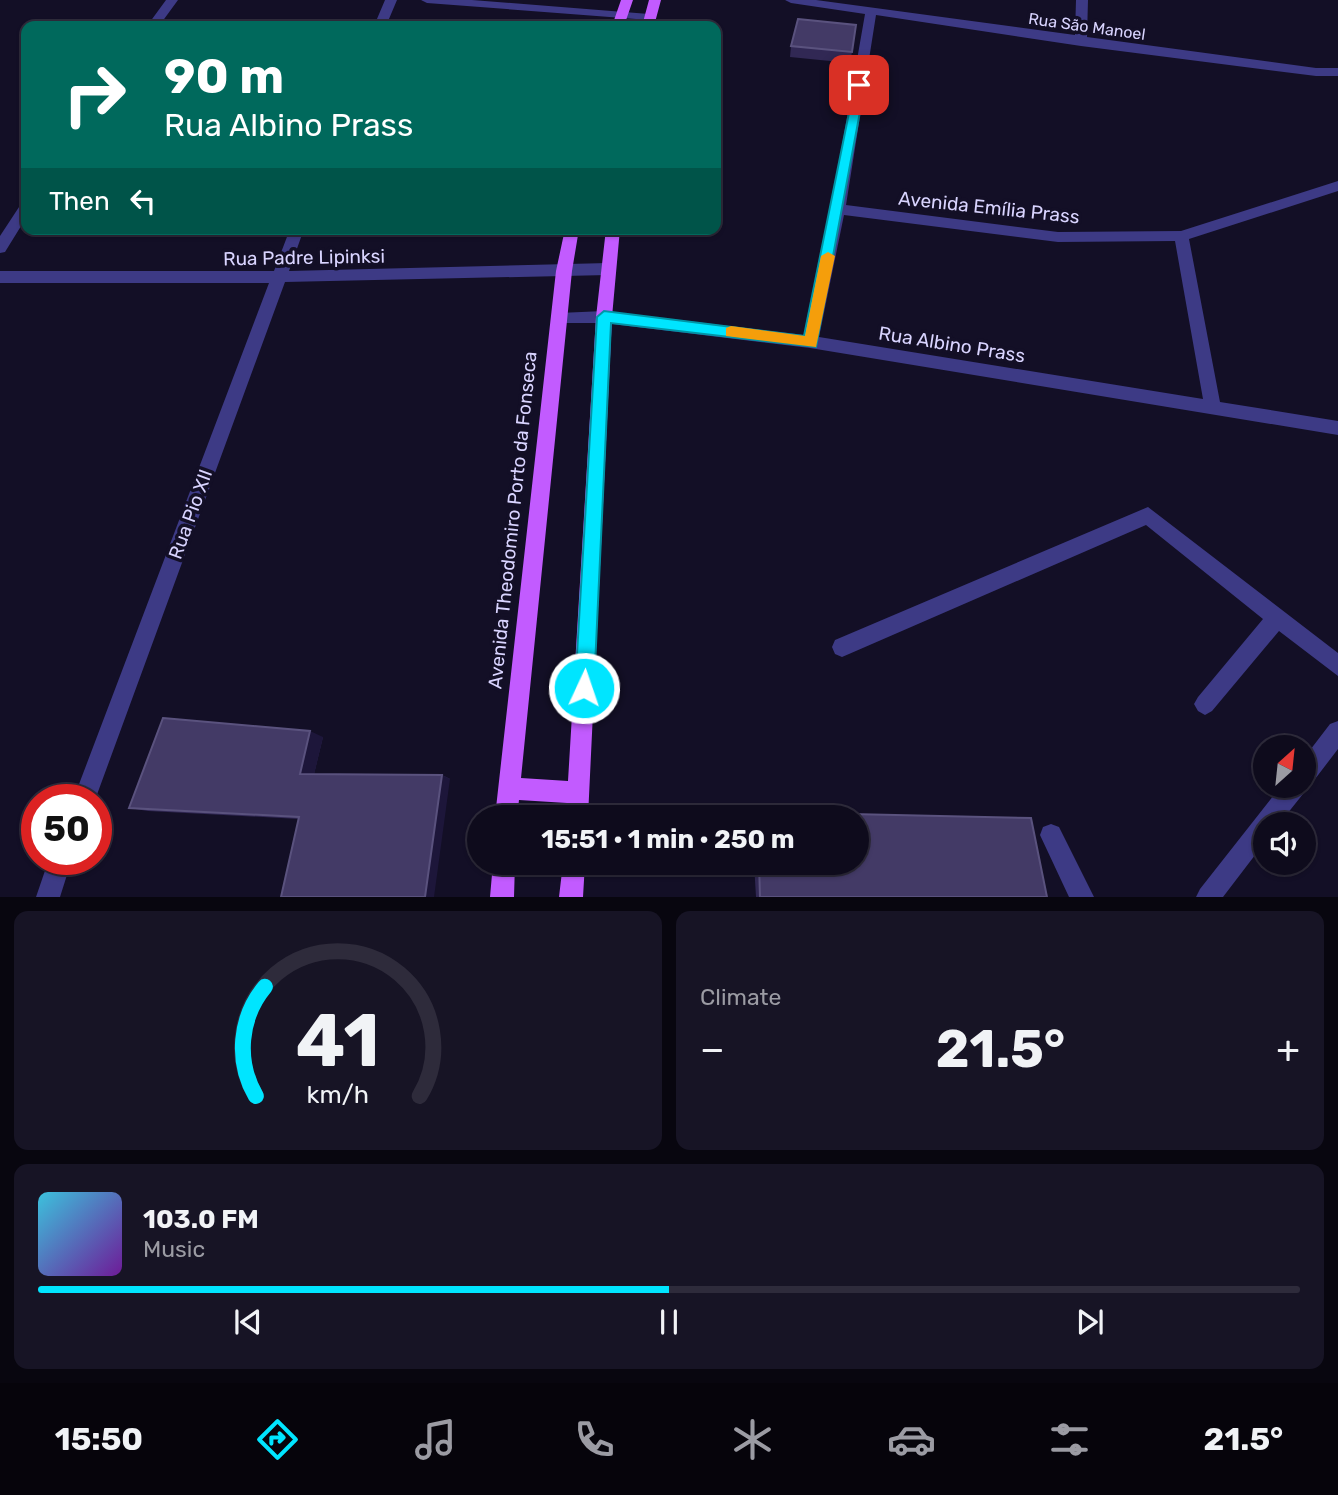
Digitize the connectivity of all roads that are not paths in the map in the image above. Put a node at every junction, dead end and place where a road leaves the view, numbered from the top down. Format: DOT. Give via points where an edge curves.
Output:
graph roads {
  1 [pos="172,0"];
  2 [pos="391,0"];
  3 [pos="427,0"];
  4 [pos="627,0"];
  5 [pos="655,0"];
  6 [pos="791,0"];
  7 [pos="1082,0"];
  8 [pos="482,2"];
  9 [pos="872,11"];
  10 [pos="621,12"];
  11 [pos="157,21"];
  12 [pos="382,21"];
  13 [pos="619,21"];
  14 [pos="648,21"];
  15 [pos="1082,42"];
  16 [pos="1338,72"];
  17 [pos="1338,186"];
  18 [pos="838,209"];
  19 [pos="21,215"];
  20 [pos="295,235"];
  21 [pos="571,235"];
  22 [pos="612,235"];
  23 [pos="1181,236"];
  24 [pos="0,248"];
  25 [pos="608,270"];
  26 [pos="564,271"];
  27 [pos="0,277"];
  28 [pos="279,277"];
  29 [pos="604,317"];
  30 [pos="559,319"];
  31 [pos="810,342"];
  32 [pos="1213,407"];
  33 [pos="1338,428"];
  34 [pos="1278,618"];
  35 [pos="842,647"];
  36 [pos="1338,666"];
  37 [pos="1205,704"];
  38 [pos="1338,732"];
  39 [pos="1316,760"];
  40 [pos="90,784"];
  41 [pos="508,788"];
  42 [pos="578,793"];
  43 [pos="1286,798"];
  44 [pos="507,805"];
  45 [pos="578,805"];
  46 [pos="1051,835"];
  47 [pos="56,875"];
  48 [pos="503,875"];
  49 [pos="573,875"];
  50 [pos="48,897"];
  51 [pos="502,897"];
  52 [pos="572,897"];
  53 [pos="1082,897"];
  54 [pos="1208,897"];
  1 -- 11 [label="street"];
  2 -- 12 [label="street"];
  3 -- 8 [label="street"];
  4 -- 10 [label="main road"];
  5 -- 14 [label="main road"];
  6 -- 9 [label="street, Rua São Manoel"];
  7 -- 15 [label="street"];
  8 -- 10 [label="street"];
  9 -- 15 [label="street, Rua São Manoel"];
  9 -- 18 [label="street"];
  10 -- 13 [label="main road"];
  10 -- 14 [label="street"];
  15 -- 16 [label="street, Rua São Manoel"];
  17 -- 23 [label="street, Avenida Emília Prass"];
  18 -- 23 [label="street, Avenida Emília Prass" via="1058,237"];
  18 -- 31 [label="street"];
  19 -- 24 [label="street"];
  20 -- 28 [label="street, Rua Pio XII"];
  21 -- 26 [label="main road, Avenida Theodomiro Porto da Fonseca"];
  22 -- 25 [label="main road"];
  23 -- 32 [label="street"];
  25 -- 26 [label="street, Rua Padre Lipinksi"];
  25 -- 29 [label="main road"];
  26 -- 28 [label="street, Rua Padre Lipinksi"];
  26 -- 30 [label="main road, Avenida Theodomiro Porto da Fonseca"];
  27 -- 28 [label="street, Rua Padre Lipinksi"];
  28 -- 40 [label="street, Rua Pio XII"];
  29 -- 30 [label="street, Rua Albino Prass"];
  29 -- 31 [label="street, Rua Albino Prass"];
  29 -- 42 [label="main road"];
  30 -- 41 [label="main road, Avenida Theodomiro Porto da Fonseca"];
  31 -- 32 [label="street, Rua Albino Prass"];
  32 -- 33 [label="street, Rua Albino Prass"];
  34 -- 35 [label="street" via="1148,515"];
  34 -- 36 [label="street"];
  34 -- 37 [label="street"];
  38 -- 39 [label="street"];
  41 -- 42 [label="main road"];
  41 -- 44 [label="main road, Avenida Theodomiro Porto da Fonseca"];
  42 -- 45 [label="main road"];
  43 -- 54 [label="street"];
  46 -- 53 [label="street"];
  47 -- 50 [label="street"];
  48 -- 51 [label="main road"];
  49 -- 52 [label="main road"];
}
